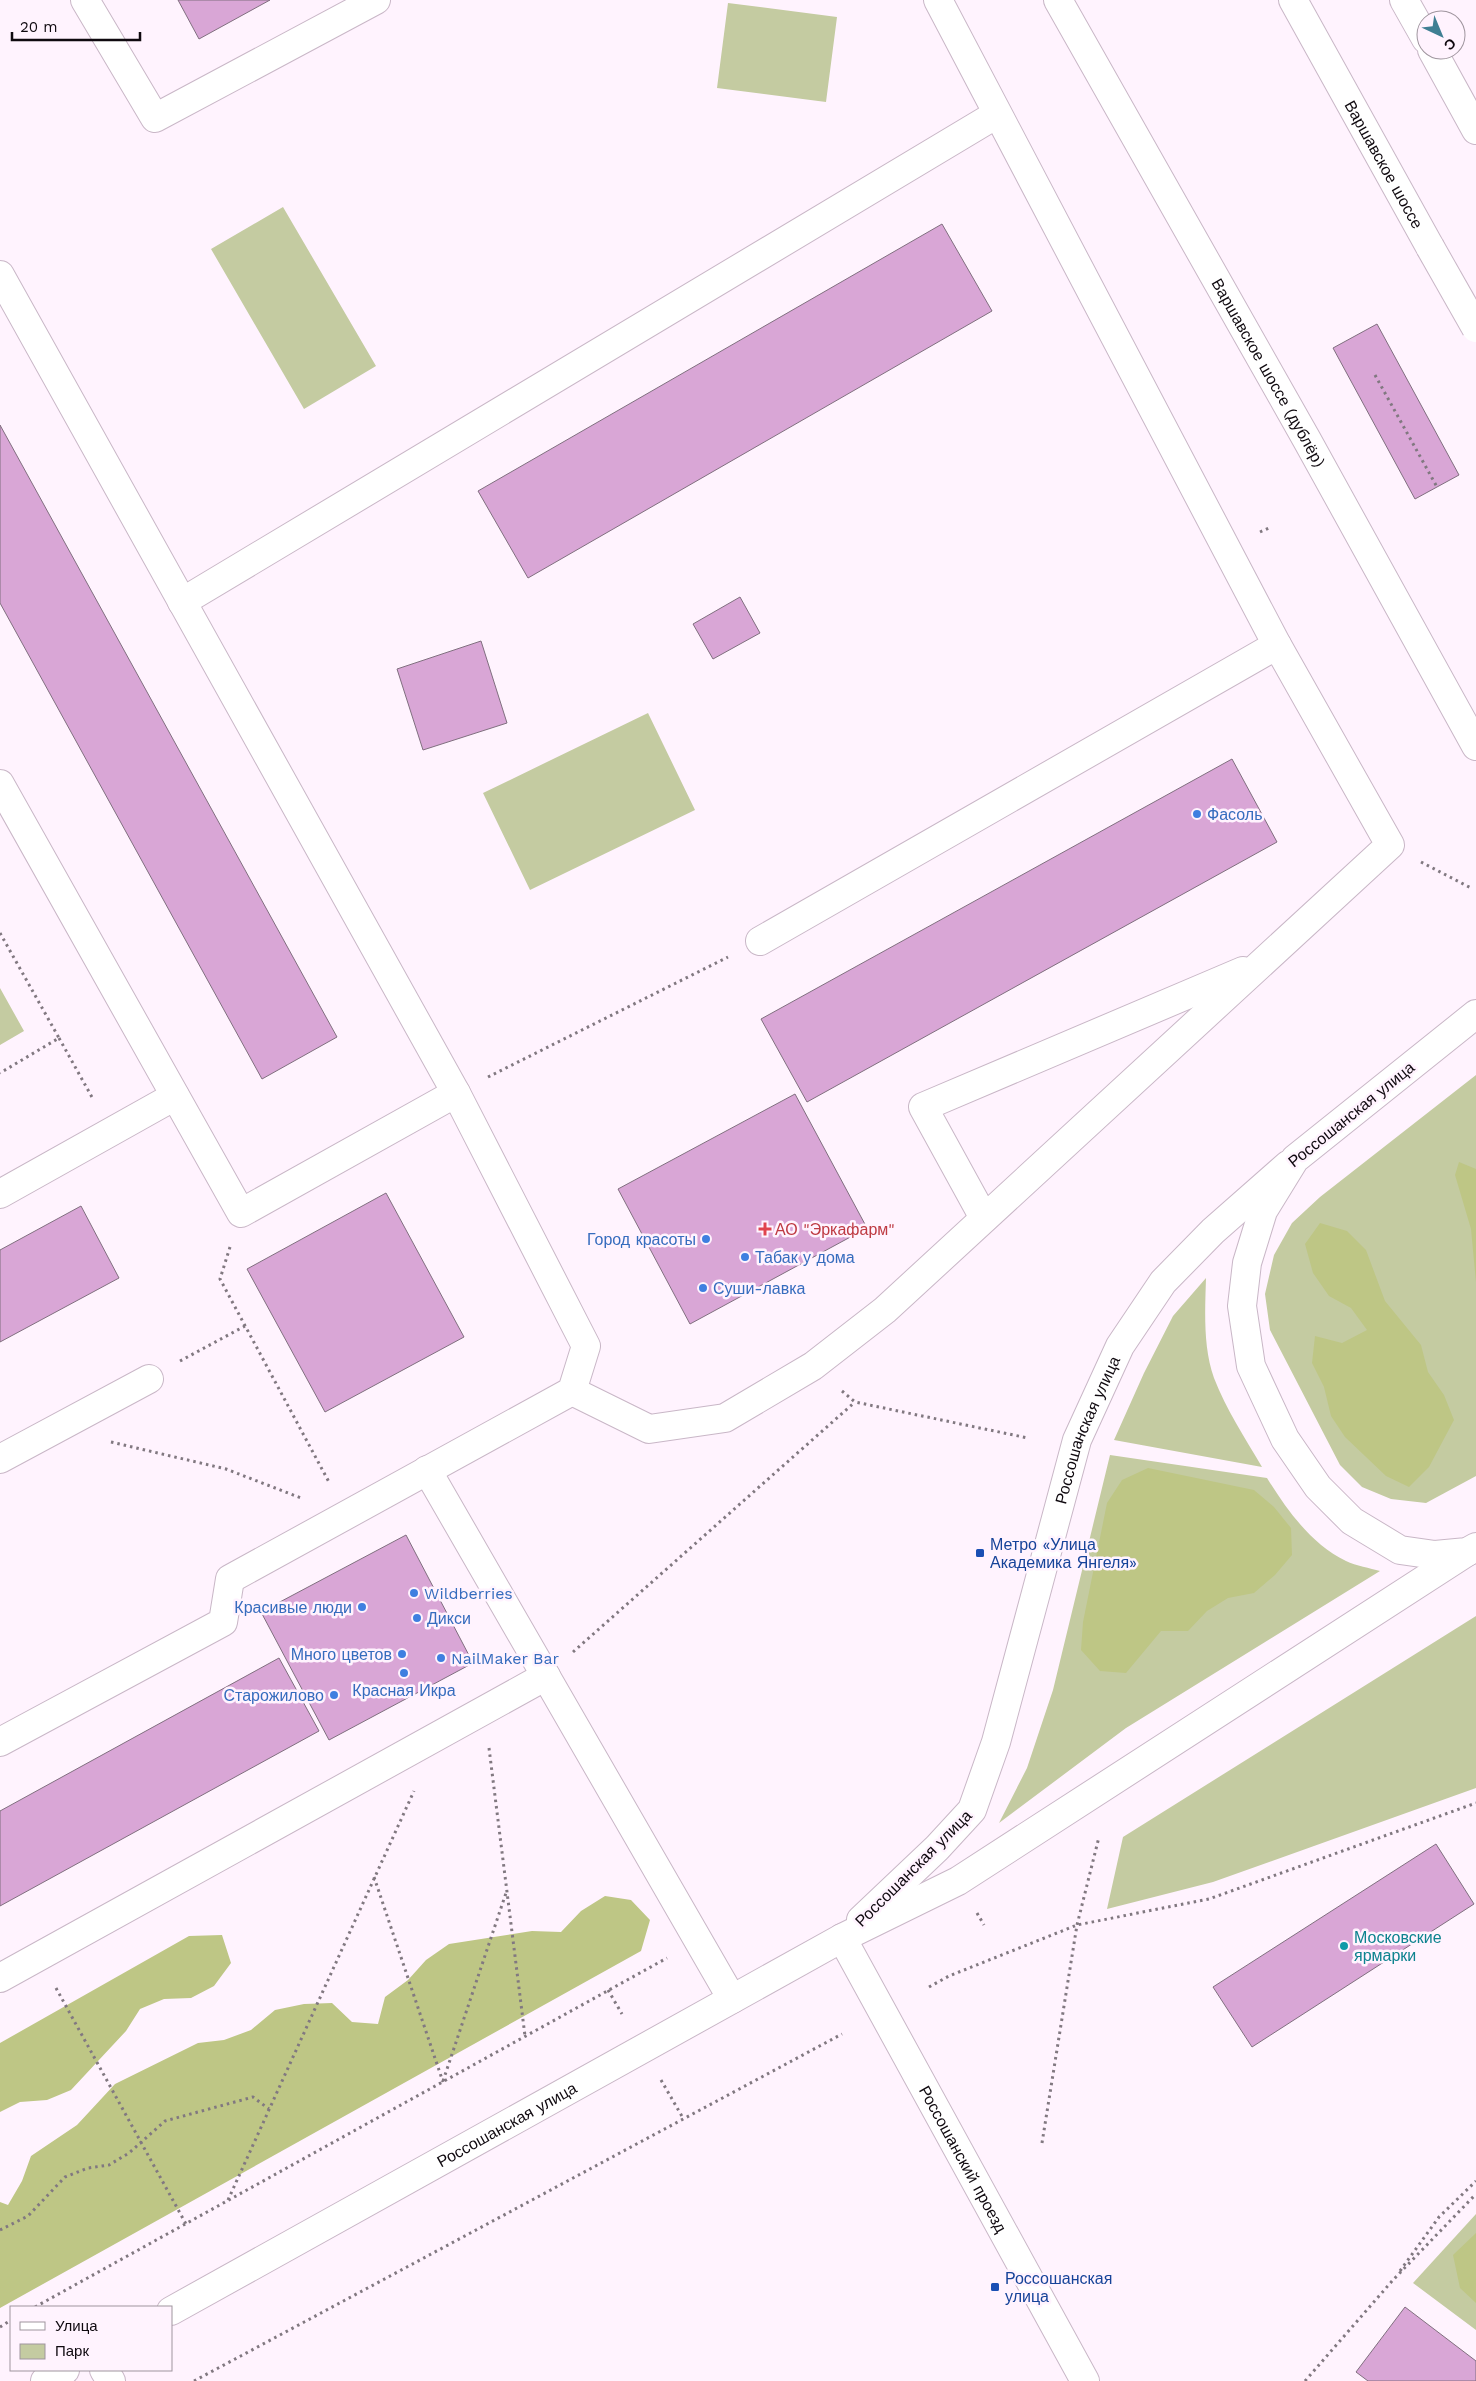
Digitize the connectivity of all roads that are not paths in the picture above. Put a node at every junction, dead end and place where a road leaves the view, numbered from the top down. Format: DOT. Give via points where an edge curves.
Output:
graph roads {
  1 [pos="86,0"];
  2 [pos="376,0"];
  3 [pos="938,0"];
  4 [pos="1058,0"];
  5 [pos="1293,0"];
  6 [pos="1404,0"];
  7 [pos="1416,21"];
  8 [pos="1438,60"];
  9 [pos="997,114"];
  10 [pos="1476,130"];
  11 [pos="0,275"];
  12 [pos="1476,328"];
  13 [pos="182,602"];
  14 [pos="1277,645"];
  15 [pos="1476,746"];
  16 [pos="0,784"];
  17 [pos="760,941"];
  18 [pos="1263,962"];
  19 [pos="1476,1014"];
  20 [pos="456,1093"];
  21 [pos="175,1096"];
  22 [pos="1295,1159"];
  23 [pos="0,1194"];
  24 [pos="984,1218"];
  25 [pos="149,1379"];
  26 [pos="572,1391"];
  27 [pos="0,1459"];
  28 [pos="427,1470"];
  29 [pos="1472,1549"];
  30 [pos="546,1676"];
  31 [pos="0,1742"];
  32 [pos="842,1938"];
  33 [pos="0,1978"];
  34 [pos="732,1999"];
  35 [pos="172,2310"];
  36 [pos="63,2371"];
  37 [pos="45,2381"];
  38 [pos="1085,2381"];
  1 -- 2 [label="street" via="155,118"];
  3 -- 9 [label="street"];
  4 -- 15 [label="street, Варшавское шоссе (дублёр)"];
  5 -- 12 [label="street, Варшавское шоссе, bridge"];
  6 -- 7 [label="street"];
  8 -- 10 [label="street"];
  9 -- 13 [label="street"];
  9 -- 14 [label="street"];
  11 -- 13 [label="street"];
  13 -- 20 [label="street"];
  14 -- 17 [label="street"];
  14 -- 18 [label="street" via="1390,845"];
  16 -- 21 [label="street"];
  18 -- 24 [label="street"];
  18 -- 24 [label="street" via="923,1107"];
  19 -- 22 [label="street, Россошанская улица"];
  20 -- 21 [label="street" via="241,1213"];
  20 -- 26 [label="street" via="586,1346"];
  21 -- 23 [label="street"];
  22 -- 29 [label="street" via="1263,1211 1247,1262 1242,1306 1251,1366 1284,1439 1318,1487 1352,1521 1400,1550 1435,1555"];
  22 -- 32 [label="street, Россошанская улица" via="1213,1231 1163,1282 1120,1346 1077,1440 996,1742 972,1810 937,1848"];
  24 -- 26 [label="street" via="885,1310 813,1366 725,1418 649,1429"];
  25 -- 27 [label="street"];
  26 -- 28 [label="street"];
  28 -- 30 [label="street"];
  28 -- 31 [label="street" via="230,1579 223,1622"];
  29 -- 32 [label="street, Россошанская улица" via="958,1881"];
  30 -- 33 [label="street"];
  30 -- 34 [label="street"];
  32 -- 34 [label="street, Россошанская улица"];
  32 -- 38 [label="street, Россошанский проезд"];
  34 -- 35 [label="street, Россошанская улица"];
  36 -- 37 [label="street"];
}
